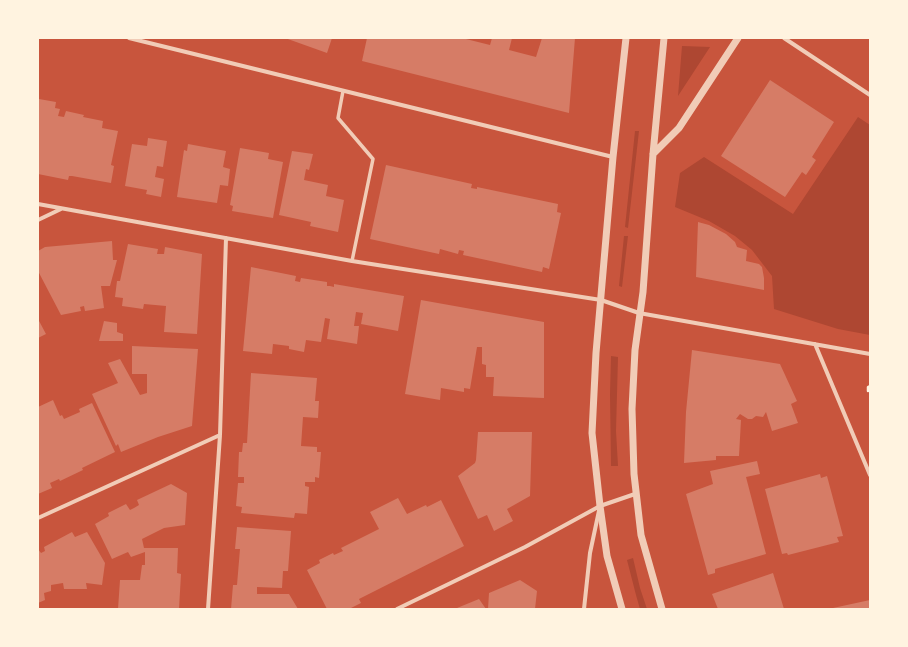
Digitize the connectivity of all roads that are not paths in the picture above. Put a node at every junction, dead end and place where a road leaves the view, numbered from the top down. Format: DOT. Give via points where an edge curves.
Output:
graph roads {
  1 [pos="129,38"];
  2 [pos="626,38"];
  3 [pos="664,38"];
  4 [pos="738,38"];
  5 [pos="784,38"];
  6 [pos="343,91"];
  7 [pos="870,95"];
  8 [pos="653,154"];
  9 [pos="612,157"];
  10 [pos="38,204"];
  11 [pos="62,208"];
  12 [pos="38,220"];
  13 [pos="226,238"];
  14 [pos="352,261"];
  15 [pos="601,300"];
  16 [pos="639,313"];
  17 [pos="815,344"];
  18 [pos="870,354"];
  19 [pos="220,435"];
  20 [pos="870,475"];
  21 [pos="636,494"];
  22 [pos="600,506"];
  23 [pos="38,518"];
  24 [pos="208,609"];
  25 [pos="397,609"];
  26 [pos="584,609"];
  27 [pos="622,609"];
  28 [pos="662,609"];
  1 -- 6 [label="street"];
  2 -- 9 [label="street"];
  3 -- 8 [label="street"];
  4 -- 8 [label="street" via="679,128"];
  5 -- 7 [label="street"];
  6 -- 9 [label="street"];
  6 -- 14 [label="street" via="338,118 373,159"];
  8 -- 16 [label="street" via="643,292"];
  9 -- 15 [label="street"];
  10 -- 11 [label="street"];
  11 -- 12 [label="street"];
  11 -- 13 [label="street"];
  13 -- 14 [label="street"];
  13 -- 19 [label="street"];
  14 -- 15 [label="street"];
  15 -- 16 [label="street"];
  15 -- 22 [label="street" via="592,433"];
  16 -- 17 [label="street"];
  16 -- 21 [label="street" via="632,409"];
  17 -- 18 [label="street"];
  17 -- 20 [label="street"];
  19 -- 23 [label="street"];
  19 -- 24 [label="street"];
  21 -- 22 [label="street"];
  21 -- 28 [label="street" via="641,535"];
  22 -- 25 [label="street" via="525,547"];
  22 -- 26 [label="street" via="590,553"];
  22 -- 27 [label="street" via="607,556"];
}
